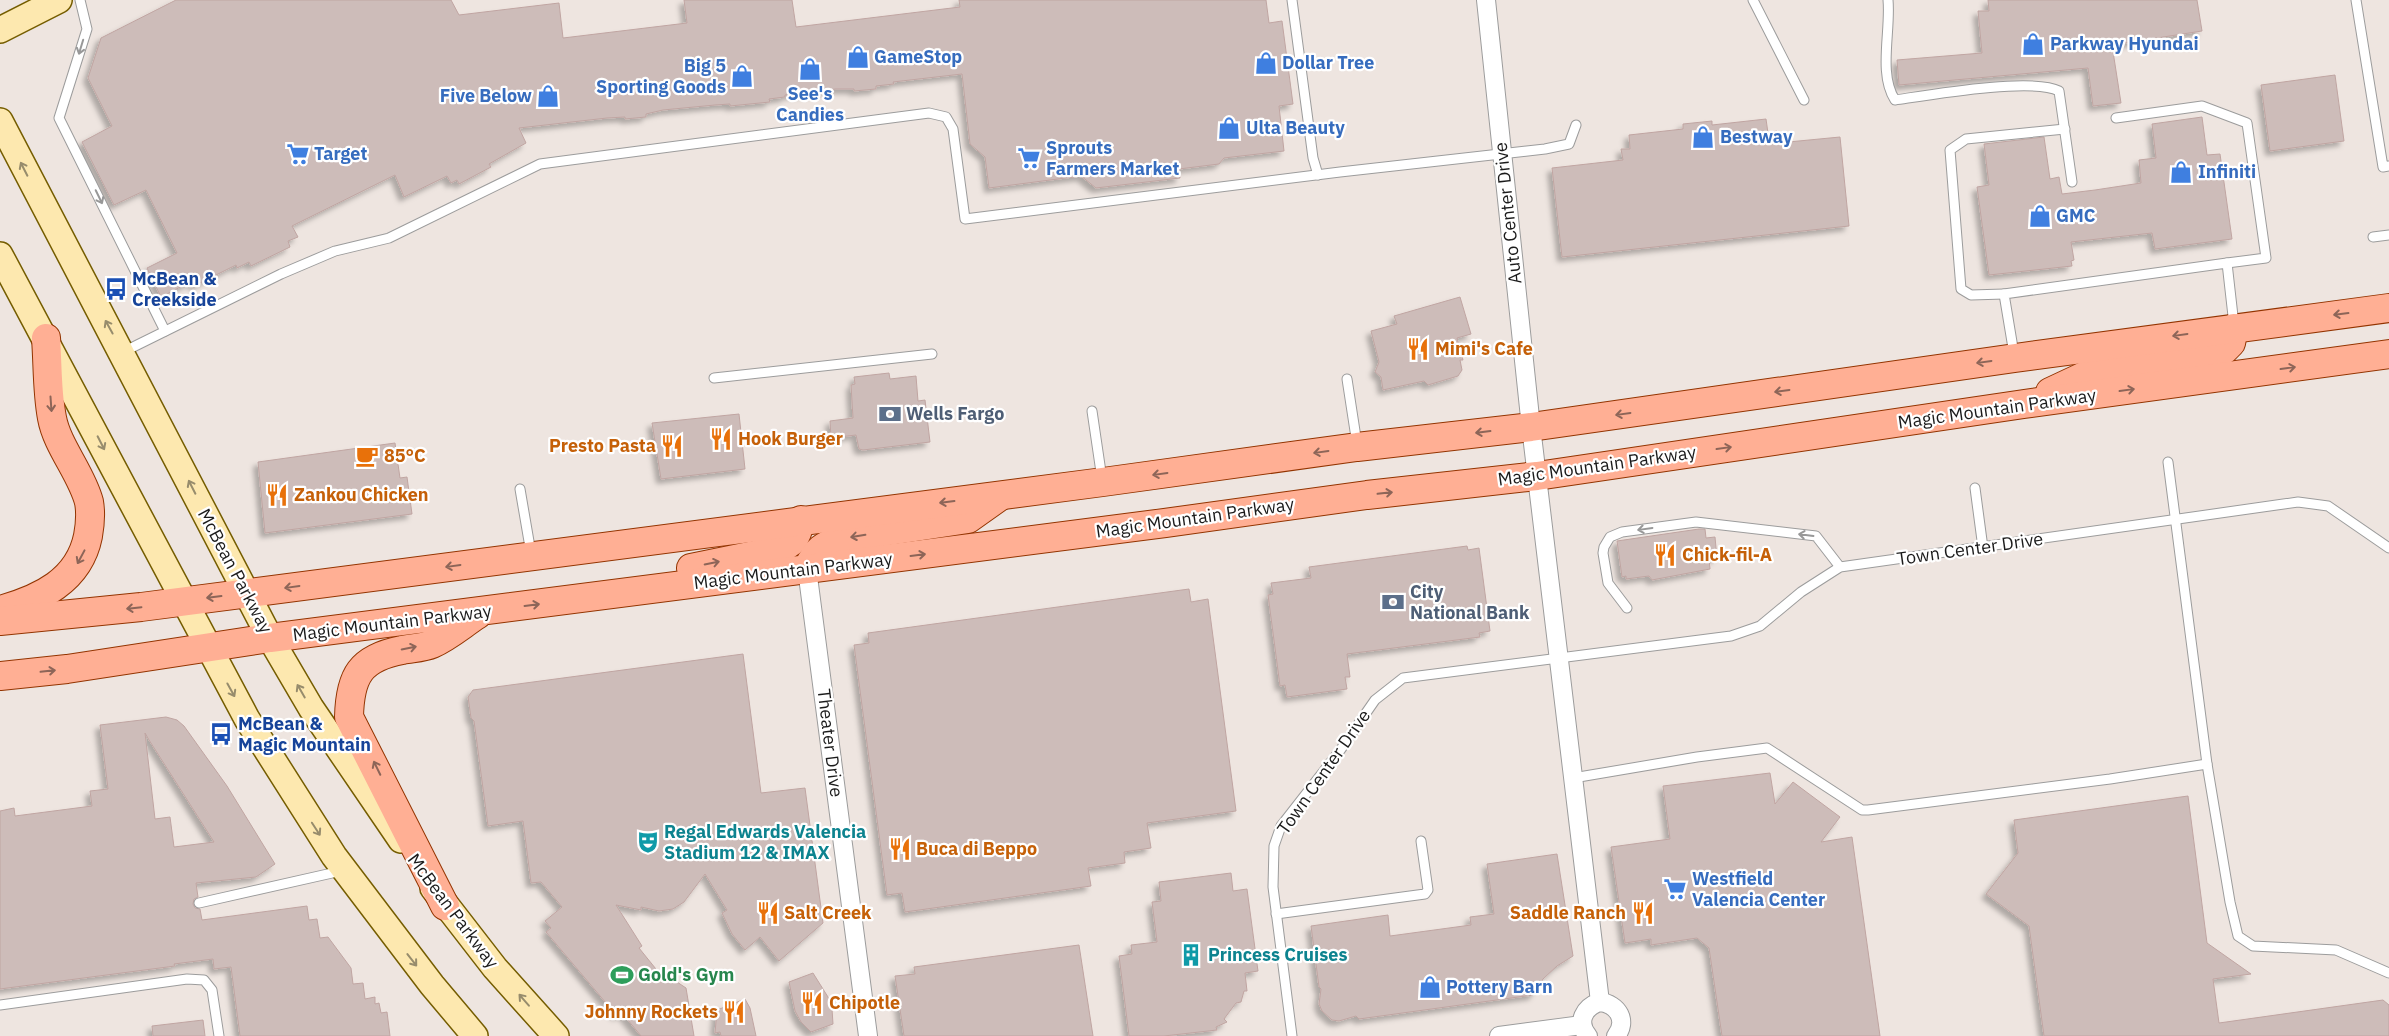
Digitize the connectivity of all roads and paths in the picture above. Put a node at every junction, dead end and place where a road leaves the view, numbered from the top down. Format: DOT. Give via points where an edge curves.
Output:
graph roads {
  1 [pos="59,0"];
  2 [pos="80,0"];
  3 [pos="1292,0"];
  4 [pos="1486,0"];
  5 [pos="1753,0"];
  6 [pos="1888,0"];
  7 [pos="2356,0"];
  8 [pos="0,30"];
  9 [pos="1804,100"];
  10 [pos="2116,118"];
  11 [pos="0,121"];
  12 [pos="1576,125"];
  13 [pos="2064,129"];
  14 [pos="1502,153"];
  15 [pos="2389,166"];
  16 [pos="1318,175"];
  17 [pos="2072,182"];
  18 [pos="2389,235"];
  19 [pos="2373,237"];
  20 [pos="0,255"];
  21 [pos="2228,263"];
  22 [pos="2004,294"];
  23 [pos="2389,308"];
  24 [pos="2234,328"];
  25 [pos="165,331"];
  26 [pos="46,338"];
  27 [pos="123,352"];
  28 [pos="932,354"];
  29 [pos="2389,354"];
  30 [pos="2015,358"];
  31 [pos="714,378"];
  32 [pos="1347,379"];
  33 [pos="2024,404"];
  34 [pos="1092,411"];
  35 [pos="1531,427"];
  36 [pos="1357,447"];
  37 [pos="2168,462"];
  38 [pos="1537,476"];
  39 [pos="1103,482"];
  40 [pos="1975,488"];
  41 [pos="520,489"];
  42 [pos="1003,495"];
  43 [pos="2175,519"];
  44 [pos="801,520"];
  45 [pos="1983,548"];
  46 [pos="2389,548"];
  47 [pos="531,556"];
  48 [pos="1840,567"];
  49 [pos="808,569"];
  50 [pos="246,593"];
  51 [pos="581,599"];
  52 [pos="182,601"];
  53 [pos="1627,608"];
  54 [pos="0,610"];
  55 [pos="483,611"];
  56 [pos="0,621"];
  57 [pos="270,638"];
  58 [pos="207,648"];
  59 [pos="1559,659"];
  60 [pos="0,676"];
  61 [pos="2207,764"];
  62 [pos="1573,778"];
  63 [pos="1421,841"];
  64 [pos="344,870"];
  65 [pos="199,903"];
  66 [pos="445,906"];
  67 [pos="1276,914"];
  68 [pos="2389,973"];
  69 [pos="1600,1002"];
  70 [pos="0,1005"];
  71 [pos="1585,1031"];
  72 [pos="219,1036"];
  73 [pos="476,1036"];
  74 [pos="556,1036"];
  75 [pos="868,1036"];
  76 [pos="1292,1036"];
  77 [pos="1499,1036"];
  78 [pos="1616,1036"];
  1 -- 8 [label="main road"];
  2 -- 25 [label="lane, one-way" via="87,30 59,118"];
  3 -- 16 [label="lane"];
  4 -- 14 [label="street, Auto Center Drive"];
  5 -- 9 [label="lane"];
  6 -- 13 [label="lane" via="1889,41 1885,67 1890,93 1895,100 2027,85 2050,86 2059,91"];
  7 -- 15 [label="lane" via="2383,167"];
  10 -- 21 [label="lane" via="2202,106 2247,123 2266,258"];
  27 -- 11 [label="main road, McBean Parkway, one-way"];
  12 -- 14 [label="lane" via="1569,144"];
  13 -- 17 [label="lane"];
  13 -- 22 [label="lane" via="1966,139 1950,150 1961,289 1971,295"];
  14 -- 16 [label="lane"];
  14 -- 35 [label="street, Auto Center Drive"];
  16 -- 25 [label="lane" via="965,219 953,129 946,117 929,113 550,162 389,238 334,251 281,274"];
  18 -- 19 [label="lane"];
  20 -- 26 [label="main road"];
  21 -- 22 [label="lane"];
  21 -- 24 [label="lane"];
  22 -- 30 [label="lane"];
  23 -- 24 [label="main road, one-way"];
  24 -- 30 [label="main road, one-way"];
  24 -- 33 [label="main road" via="2231,343 2224,350 2097,370"];
  25 -- 27 [label="lane"];
  26 -- 52 [label="main road, one-way"];
  26 -- 54 [label="main road, one-way" via="52,419 89,502 90,524 82,557 71,574 50,590"];
  50 -- 27 [label="main road, McBean Parkway, one-way"];
  28 -- 31 [label="lane"];
  33 -- 29 [label="main road, Magic Mountain Parkway, one-way"];
  30 -- 35 [label="main road, one-way"];
  32 -- 36 [label="lane"];
  38 -- 33 [label="main road, Magic Mountain Parkway, one-way"];
  34 -- 39 [label="lane"];
  35 -- 36 [label="main road, one-way"];
  35 -- 38 [label="street"];
  36 -- 39 [label="main road, one-way"];
  37 -- 43 [label="lane"];
  49 -- 38 [label="main road, Magic Mountain Parkway, one-way" via="1367,495"];
  38 -- 59 [label="street"];
  39 -- 42 [label="main road"];
  40 -- 45 [label="lane"];
  41 -- 47 [label="lane"];
  42 -- 44 [label="main road, one-way"];
  42 -- 49 [label="main road, one-way" via="968,519 843,538 815,553"];
  43 -- 45 [label="lane, Town Center Drive"];
  43 -- 46 [label="lane, Town Center Drive" via="2298,502 2328,506"];
  43 -- 61 [label="lane"];
  44 -- 47 [label="main road"];
  51 -- 44 [label="main road, one-way" via="638,578 774,552 794,541"];
  45 -- 48 [label="lane, Town Center Drive"];
  47 -- 50 [label="main road, one-way"];
  48 -- 53 [label="lane, one-way" via="1816,536 1696,522 1622,532 1610,537 1603,553 1608,583"];
  48 -- 59 [label="lane, Town Center Drive" via="1801,592 1760,626 1731,636"];
  49 -- 51 [label="main road, Magic Mountain Parkway"];
  49 -- 75 [label="street, Theater Drive"];
  50 -- 52 [label="main road, one-way"];
  50 -- 57 [label="main road, McBean Parkway"];
  55 -- 51 [label="main road, Magic Mountain Parkway, one-way"];
  52 -- 56 [label="main road, one-way"];
  52 -- 58 [label="main road"];
  55 -- 57 [label="main road, Magic Mountain Parkway"];
  66 -- 55 [label="main road, one-way" via="349,716 350,697 353,681 364,666 381,654 431,644"];
  57 -- 58 [label="main road, Magic Mountain Parkway"];
  66 -- 57 [label="main road, McBean Parkway, one-way" via="311,708"];
  60 -- 58 [label="main road, Magic Mountain Parkway, one-way"];
  58 -- 64 [label="main road, one-way" via="289,788"];
  59 -- 62 [label="street"];
  59 -- 67 [label="lane, Town Center Drive" via="1418,674 1403,678 1375,700 1281,826 1272,862"];
  61 -- 62 [label="lane" via="1868,810 1862,810 1767,748"];
  61 -- 68 [label="lane" via="2238,936 2254,946 2336,950"];
  62 -- 69 [label="street"];
  63 -- 67 [label="lane" via="1428,890 1425,894"];
  64 -- 65 [label="lane"];
  64 -- 73 [label="main road, one-way" via="426,978"];
  74 -- 66 [label="main road, McBean Parkway, one-way"];
  67 -- 76 [label="lane, Town Center Drive"];
  69 -- 71 [label="street" via="1582,1016"];
  69 -- 78 [label="street" via="1614,1006 1619,1013 1621,1028"];
  70 -- 72 [label="lane" via="187,979 204,980 212,990"];
  71 -- 77 [label="street"];
}
